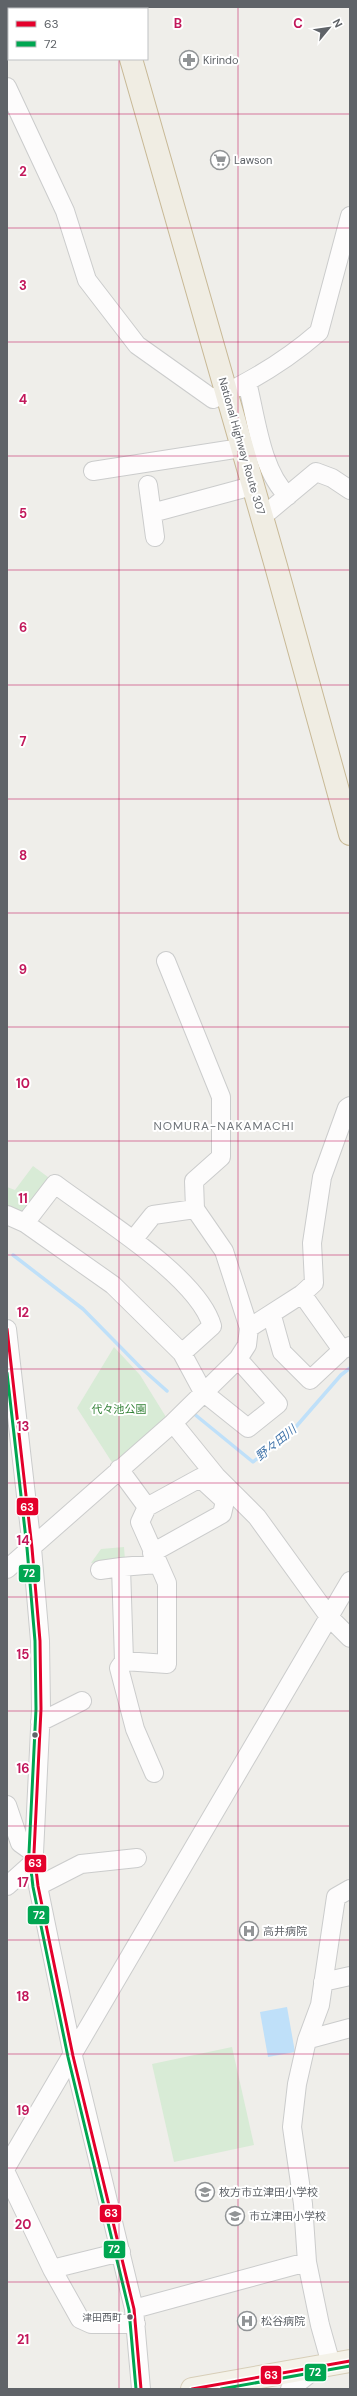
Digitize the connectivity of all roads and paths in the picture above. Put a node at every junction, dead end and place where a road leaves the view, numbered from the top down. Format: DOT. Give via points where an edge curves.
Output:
graph roads {
  1 [pos="131,60"];
  2 [pos="8,95"];
  3 [pos="350,216"];
  4 [pos="247,382"];
  5 [pos="227,392"];
  6 [pos="241,448"];
  7 [pos="93,471"];
  8 [pos="148,485"];
  9 [pos="252,486"];
  10 [pos="350,490"];
  11 [pos="288,496"];
  12 [pos="152,514"];
  13 [pos="262,517"];
  14 [pos="155,537"];
  15 [pos="350,834"];
  16 [pos="166,961"];
  17 [pos="350,1106"];
  18 [pos="195,1209"];
  19 [pos="7,1215"];
  20 [pos="25,1224"];
  21 [pos="133,1240"];
  22 [pos="302,1294"];
  23 [pos="272,1316"];
  24 [pos="249,1328"];
  25 [pos="7,1329"];
  26 [pos="346,1348"];
  27 [pos="182,1353"];
  28 [pos="238,1359"];
  29 [pos="203,1392"];
  30 [pos="173,1423"];
  31 [pos="119,1469"];
  32 [pos="147,1507"];
  33 [pos="32,1548"];
  34 [pos="154,1558"];
  35 [pos="121,1568"];
  36 [pos="7,1569"];
  37 [pos="100,1570"];
  38 [pos="350,1581"];
  39 [pos="330,1618"];
  40 [pos="350,1638"];
  41 [pos="124,1661"];
  42 [pos="82,1701"];
  43 [pos="40,1722"];
  44 [pos="154,1773"];
  45 [pos="7,1805"];
  46 [pos="35,1856"];
  47 [pos="137,1858"];
  48 [pos="7,1886"];
  49 [pos="38,1886"];
  50 [pos="350,1889"];
  51 [pos="350,1976"];
  52 [pos="323,1982"];
  53 [pos="350,2028"];
  54 [pos="313,2038"];
  55 [pos="73,2056"];
  56 [pos="7,2166"];
  57 [pos="7,2175"];
  58 [pos="121,2252"];
  59 [pos="307,2262"];
  60 [pos="52,2269"];
  61 [pos="135,2317"];
  62 [pos="333,2364"];
  63 [pos="141,2389"];
  64 [pos="192,2389"];
  65 [pos="290,2389"];
  1 -- 5 [label="highway, National Highway Route 307"];
  2 -- 5 [label="street" via="65,211 87,280 137,345 212,399"];
  3 -- 4 [label="street" via="319,332 307,343"];
  4 -- 5 [label="street"];
  4 -- 11 [label="street" via="265,457 280,489"];
  5 -- 6 [label="highway, National Highway Route 307"];
  6 -- 7 [label="street"];
  6 -- 9 [label="highway, National Highway Route 307"];
  8 -- 12 [label="street"];
  9 -- 12 [label="street"];
  9 -- 13 [label="highway, National Highway Route 307"];
  10 -- 11 [label="street" via="332,478 316,472"];
  11 -- 13 [label="street"];
  12 -- 14 [label="street"];
  13 -- 15 [label="highway, National Highway Route 307"];
  16 -- 18 [label="street" via="222,1097 221,1157 194,1181"];
  17 -- 22 [label="street" via="347,1108 322,1177 312,1242 314,1282"];
  18 -- 21 [label="street" via="153,1215"];
  18 -- 24 [label="street" via="224,1251"];
  19 -- 20 [label="street"];
  20 -- 21 [label="street" via="55,1184"];
  20 -- 27 [label="street" via="113,1286"];
  21 -- 27 [label="street" via="170,1269 208,1313 212,1326"];
  22 -- 23 [label="street"];
  22 -- 26 [label="street"];
  23 -- 24 [label="street"];
  23 -- 26 [label="street" via="282,1352 310,1380"];
  24 -- 28 [label="street" via="247,1345"];
  25 -- 33 [label="street"];
  27 -- 29 [label="street"];
  28 -- 29 [label="street"];
  28 -- 29 [label="street" via="278,1404 248,1428"];
  29 -- 30 [label="street"];
  30 -- 31 [label="street"];
  30 -- 39 [label="street" via="216,1476 257,1517"];
  31 -- 32 [label="street"];
  31 -- 33 [label="street"];
  32 -- 34 [label="street" via="140,1522"];
  32 -- 34 [label="street" via="200,1478 226,1501 222,1514"];
  33 -- 36 [label="street"];
  33 -- 43 [label="street" via="40,1641"];
  34 -- 35 [label="street"];
  34 -- 41 [label="street" via="167,1583 167,1664"];
  35 -- 37 [label="street"];
  35 -- 41 [label="street"];
  38 -- 39 [label="street"];
  39 -- 40 [label="street"];
  39 -- 55 [label="street"];
  41 -- 44 [label="street" via="119,1668 131,1714"];
  42 -- 43 [label="street"];
  43 -- 46 [label="street"];
  45 -- 46 [label="street" via="20,1843"];
  46 -- 48 [label="street"];
  46 -- 49 [label="street"];
  47 -- 49 [label="street" via="82,1864"];
  49 -- 55 [label="street"];
  50 -- 52 [label="street" via="336,1897"];
  51 -- 52 [label="street"];
  52 -- 59 [label="street" via="320,2005 307,2040 297,2084 292,2127 303,2204"];
  53 -- 54 [label="street"];
  55 -- 56 [label="street"];
  55 -- 58 [label="street"];
  57 -- 60 [label="street"];
  58 -- 60 [label="street"];
  58 -- 61 [label="street"];
  59 -- 61 [label="street"];
  59 -- 62 [label="street" via="320,2325"];
  60 -- 61 [label="street" via="80,2319 91,2324"];
  61 -- 63 [label="street"];
  62 -- 64 [label="main road"];
  62 -- 65 [label="street"];
}
